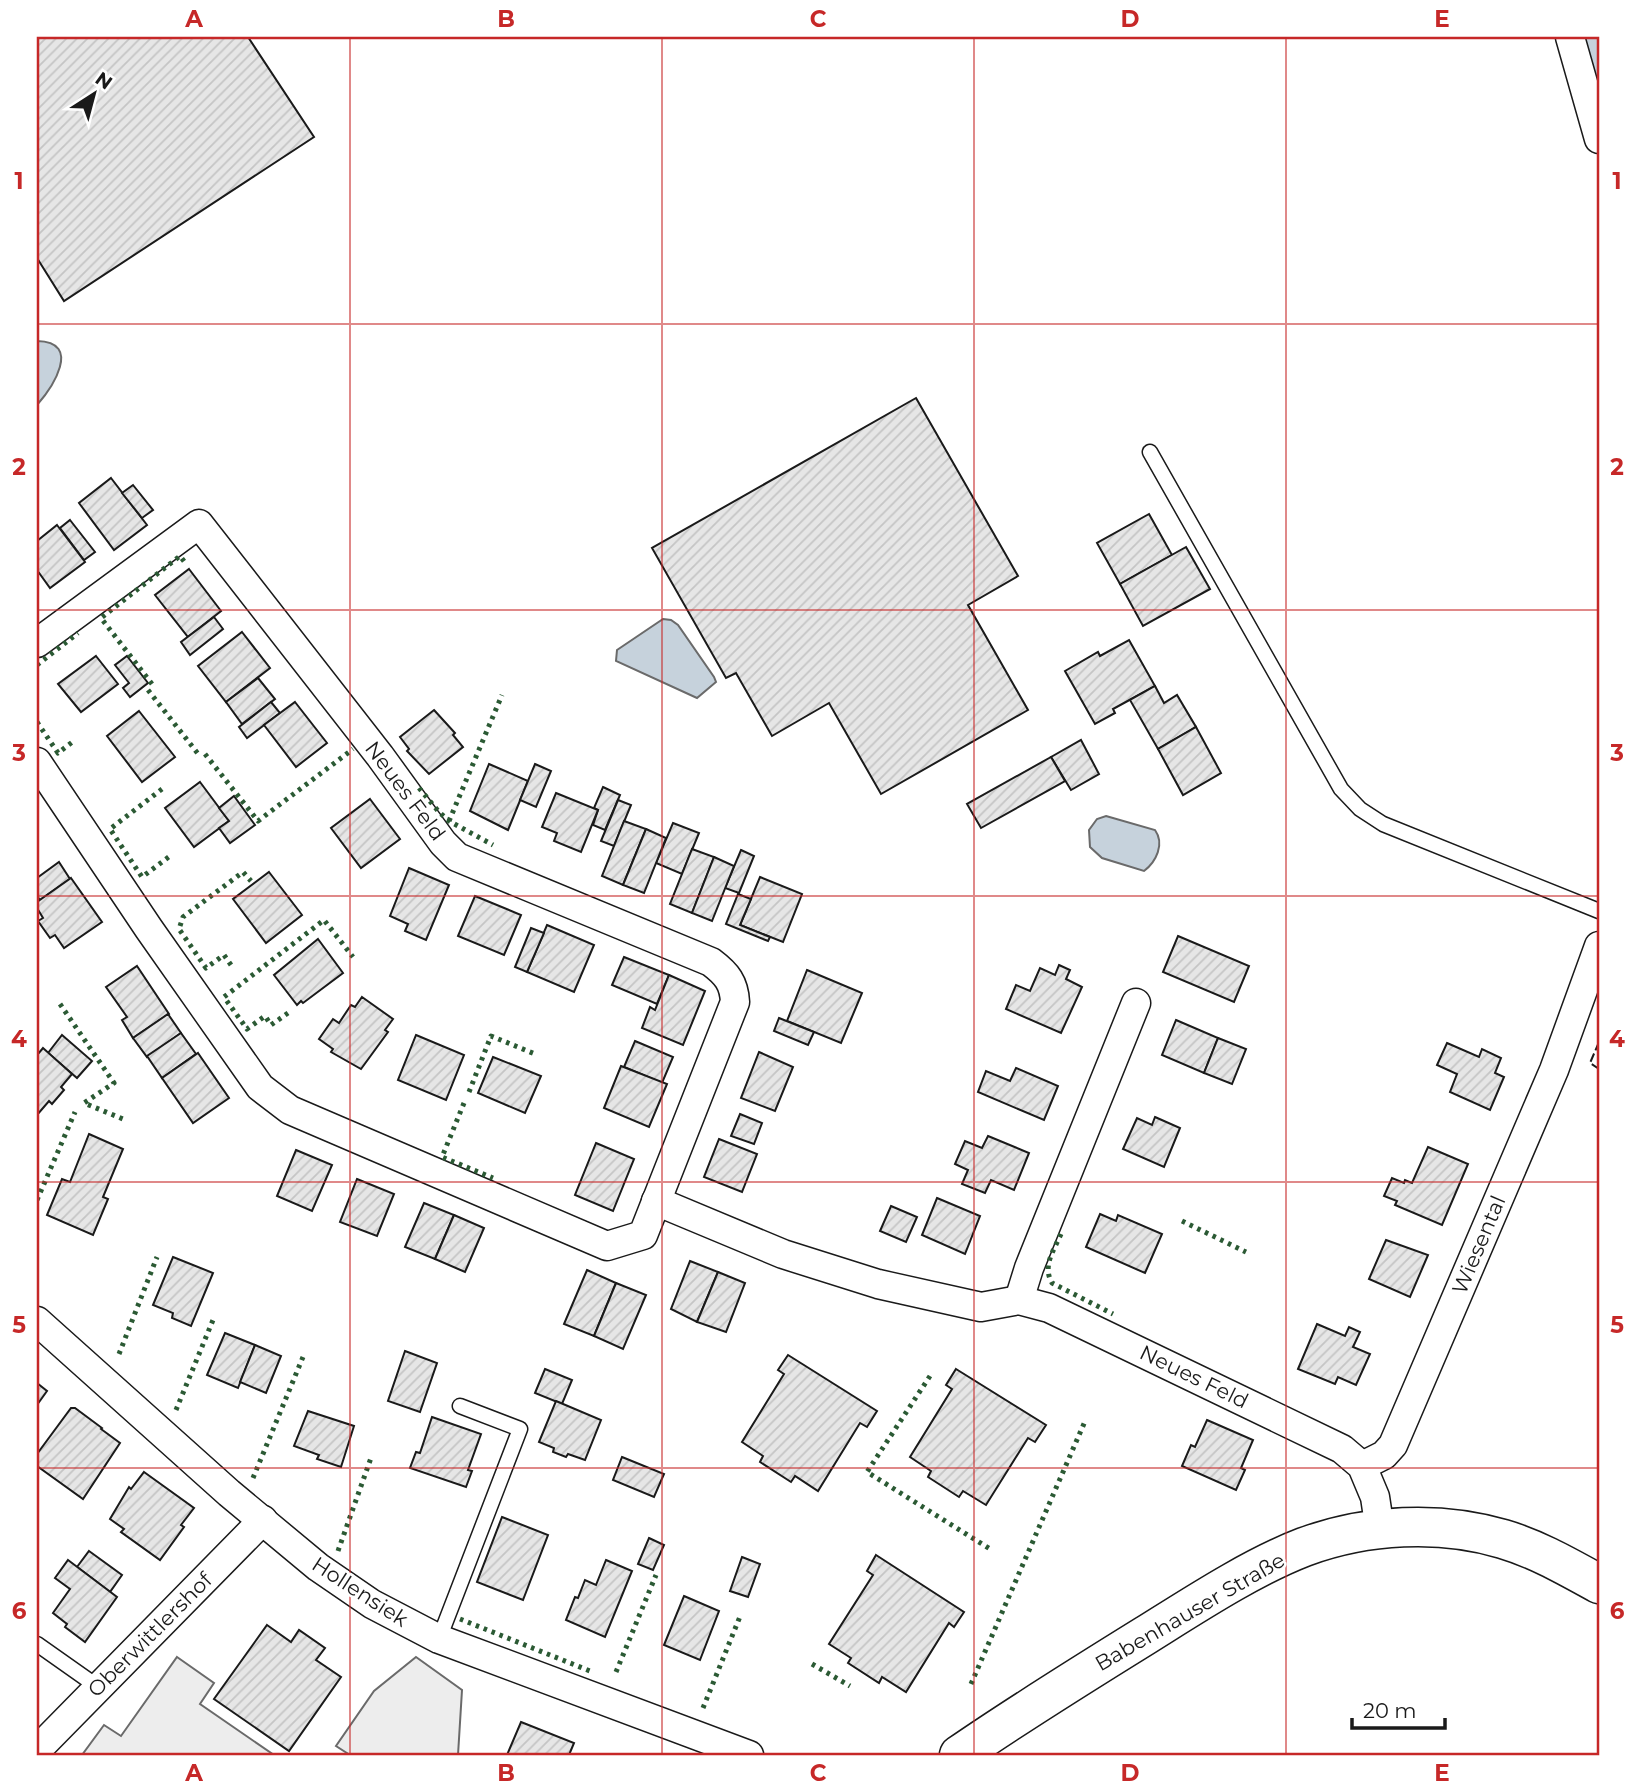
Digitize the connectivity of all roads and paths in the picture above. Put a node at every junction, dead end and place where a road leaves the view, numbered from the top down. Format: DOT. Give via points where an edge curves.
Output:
graph roads {
  1 [pos="1570,37"];
  2 [pos="1599,139"];
  3 [pos="1150,452"];
  4 [pos="37,643"];
  5 [pos="37,762"];
  6 [pos="1599,911"];
  7 [pos="1599,946"];
  8 [pos="1136,1003"];
  9 [pos="656,1201"];
  10 [pos="1019,1300"];
  11 [pos="37,1321"];
  12 [pos="460,1406"];
  13 [pos="1362,1466"];
  14 [pos="263,1520"];
  15 [pos="1380,1530"];
  16 [pos="1599,1584"];
  17 [pos="439,1639"];
  18 [pos="37,1644"];
  19 [pos="98,1687"];
  20 [pos="37,1750"];
  21 [pos="749,1755"];
  22 [pos="959,1755"];
  1 -- 2 [label="street"];
  3 -- 6 [label="lane" via="1340,789 1383,824"];
  4 -- 9 [label="street, Neues Feld" via="200,524 457,857 711,962 726,973 735,1003"];
  5 -- 9 [label="street, Neues Feld" via="260,1087 290,1110 607,1246 643,1235"];
  7 -- 13 [label="street, Wiesental" via="1554,1070 1393,1445"];
  8 -- 10 [label="street"];
  9 -- 10 [label="street, Neues Feld" via="783,1254 878,1283 981,1307"];
  10 -- 13 [label="street, Neues Feld" via="1049,1308 1342,1449"];
  11 -- 14 [label="street, Hollensiek"];
  12 -- 17 [label="lane" via="520,1429"];
  13 -- 15 [label="street" via="1375,1497"];
  14 -- 17 [label="street, Hollensiek" via="318,1567 372,1604"];
  14 -- 19 [label="street, Oberwittlershof"];
  15 -- 16 [label="main road, Babenhauser Straße" via="1444,1529 1502,1539"];
  15 -- 22 [label="main road, Babenhauser Straße" via="1320,1542 1262,1567"];
  17 -- 21 [label="street, Hollensiek"];
  18 -- 19 [label="lane"];
  19 -- 20 [label="street, Oberwittlershof"];
}
